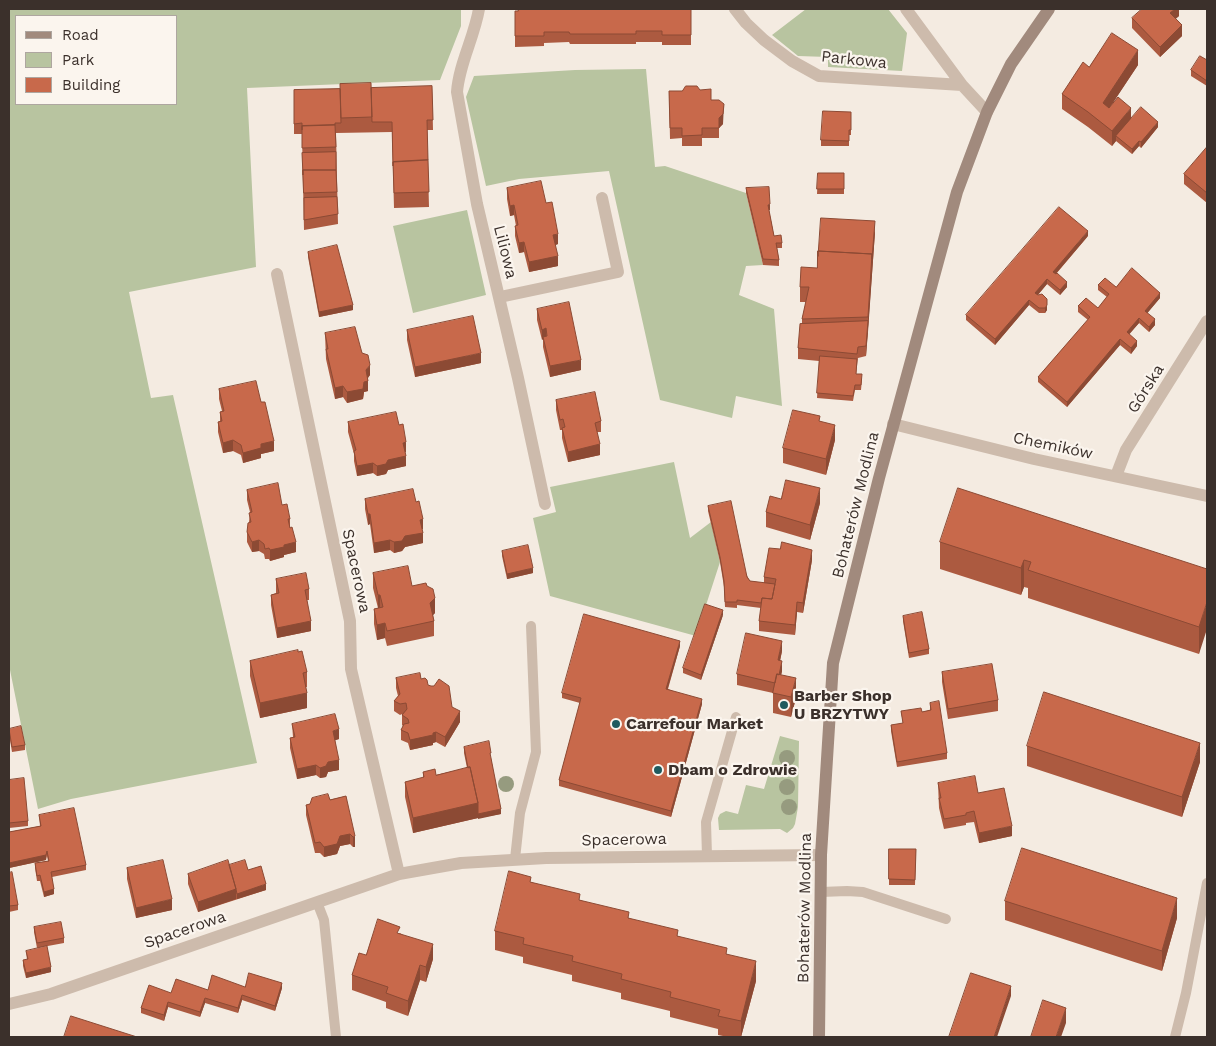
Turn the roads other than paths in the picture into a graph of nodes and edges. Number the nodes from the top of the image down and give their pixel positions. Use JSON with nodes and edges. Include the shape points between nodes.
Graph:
{"nodes":[{"id":1,"x":479,"y":9,"type":"edge"},
{"id":2,"x":735,"y":9,"type":"edge"},
{"id":3,"x":906,"y":9,"type":"edge"},
{"id":4,"x":1049,"y":9,"type":"edge"},
{"id":5,"x":962,"y":85,"type":"junction"},
{"id":6,"x":987,"y":112,"type":"junction"},
{"id":7,"x":602,"y":198,"type":"dead end"},
{"id":8,"x":277,"y":274,"type":"dead end"},
{"id":9,"x":500,"y":296,"type":"junction"},
{"id":10,"x":1207,"y":321,"type":"edge"},
{"id":11,"x":893,"y":424,"type":"junction"},
{"id":12,"x":1116,"y":476,"type":"junction"},
{"id":13,"x":1207,"y":496,"type":"edge"},
{"id":14,"x":545,"y":504,"type":"dead end"},
{"id":15,"x":531,"y":626,"type":"dead end"},
{"id":16,"x":736,"y":717,"type":"dead end"},
{"id":17,"x":821,"y":855,"type":"junction"},
{"id":18,"x":707,"y":856,"type":"junction"},
{"id":19,"x":515,"y":859,"type":"junction"},
{"id":20,"x":399,"y":874,"type":"junction"},
{"id":21,"x":1207,"y":883,"type":"edge"},
{"id":22,"x":821,"y":892,"type":"junction"},
{"id":23,"x":317,"y":902,"type":"junction"},
{"id":24,"x":946,"y":919,"type":"dead end"},
{"id":25,"x":9,"y":1004,"type":"edge"},
{"id":26,"x":336,"y":1037,"type":"edge"},
{"id":27,"x":819,"y":1037,"type":"edge"},
{"id":28,"x":1175,"y":1037,"type":"edge"}],
"edges":[{"from":1,"to":9,"type":"street","name":"Liliowa","via":[[458,76],[457,92],[477,204]]},
{"from":2,"to":5,"type":"street","name":"Parkowa","via":[[764,40],[819,76]]},
{"from":3,"to":5,"type":"street"},
{"from":4,"to":6,"type":"main road","name":"Bohaterów Modlina","via":[[1011,64]]},
{"from":5,"to":6,"type":"street"},
{"from":6,"to":11,"type":"main road","name":"Bohaterów Modlina","via":[[956,192]]},
{"from":7,"to":9,"type":"street","via":[[618,272]]},
{"from":8,"to":20,"type":"street","name":"Spacerowa","via":[[350,621],[351,669]]},
{"from":9,"to":14,"type":"street","name":"Liliowa"},
{"from":10,"to":12,"type":"street","name":"Górska","via":[[1126,450]]},
{"from":11,"to":12,"type":"street","name":"Chemików"},
{"from":11,"to":17,"type":"main road","name":"Bohaterów Modlina","via":[[833,663]]},
{"from":12,"to":13,"type":"street","name":"Chemików"},
{"from":15,"to":19,"type":"lane","via":[[536,752],[520,813]]},
{"from":16,"to":18,"type":"lane","via":[[706,822]]},
{"from":17,"to":18,"type":"street","name":"Spacerowa"},
{"from":17,"to":22,"type":"main road","name":"Bohaterów Modlina"},
{"from":18,"to":19,"type":"street","name":"Spacerowa"},
{"from":19,"to":20,"type":"street","name":"Spacerowa","via":[[461,863]]},
{"from":20,"to":23,"type":"street","name":"Spacerowa"},
{"from":21,"to":28,"type":"lane"},
{"from":22,"to":24,"type":"lane","via":[[863,892]]},
{"from":22,"to":27,"type":"main road","name":"Bohaterów Modlina"},
{"from":23,"to":25,"type":"street","name":"Spacerowa","via":[[51,994]]},
{"from":23,"to":26,"type":"lane","via":[[324,920]]}]}
